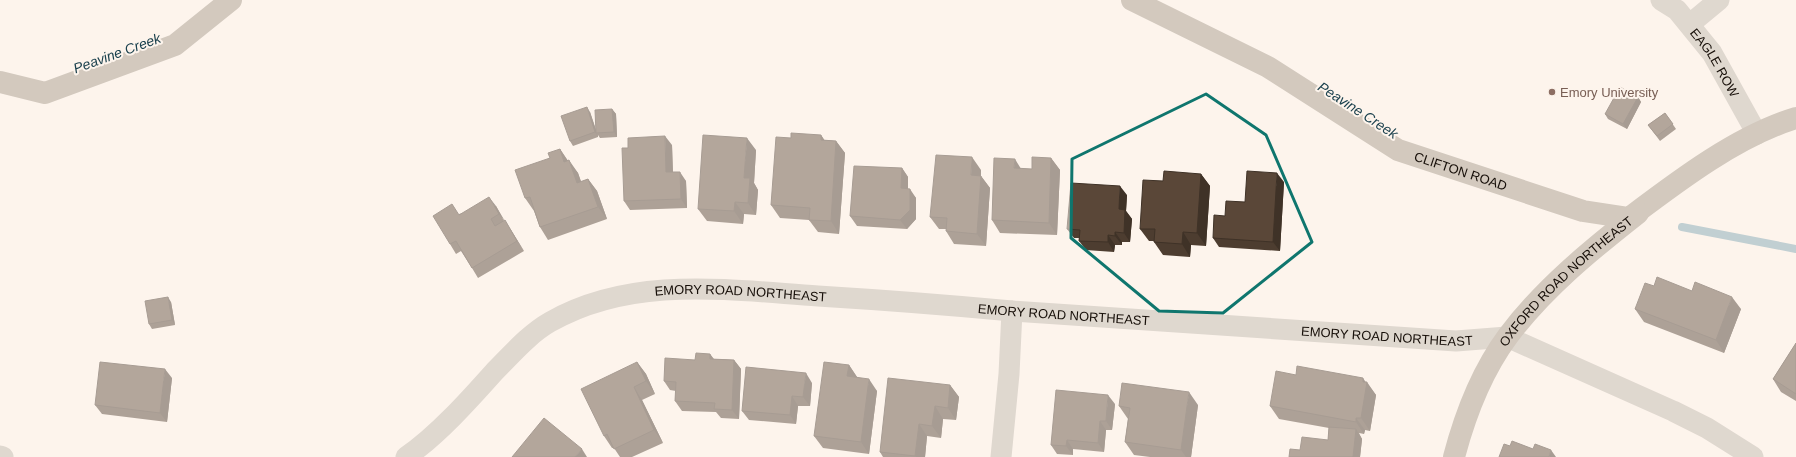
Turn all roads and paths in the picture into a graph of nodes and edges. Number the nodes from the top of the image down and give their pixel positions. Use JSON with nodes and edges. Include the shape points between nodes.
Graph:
{"nodes":[{"id":1,"x":231,"y":0,"type":"edge"},
{"id":2,"x":1132,"y":0,"type":"edge"},
{"id":3,"x":1662,"y":0,"type":"edge"},
{"id":4,"x":1719,"y":0,"type":"edge"},
{"id":5,"x":1690,"y":24,"type":"junction"},
{"id":6,"x":0,"y":82,"type":"edge"},
{"id":7,"x":1792,"y":119,"type":"edge"},
{"id":8,"x":1757,"y":134,"type":"junction"},
{"id":9,"x":1669,"y":187,"type":"junction"},
{"id":10,"x":1012,"y":311,"type":"junction"},
{"id":11,"x":1507,"y":337,"type":"junction"},
{"id":12,"x":0,"y":456,"type":"edge"},
{"id":13,"x":3,"y":457,"type":"edge"},
{"id":14,"x":406,"y":457,"type":"edge"},
{"id":15,"x":1000,"y":457,"type":"edge"},
{"id":16,"x":1454,"y":457,"type":"edge"},
{"id":17,"x":1753,"y":457,"type":"edge"}],
"edges":[{"from":1,"to":6,"type":"main road","via":[[175,45],[45,94]]},
{"from":2,"to":9,"type":"main road","name":"CLIFTON ROAD","via":[[1268,67],[1398,150],[1583,211],[1629,218]]},
{"from":3,"to":5,"type":"street","name":"EAGLE ROW","via":[[1677,10]]},
{"from":4,"to":5,"type":"street"},
{"from":5,"to":8,"type":"street","name":"EAGLE ROW","via":[[1712,53]]},
{"from":7,"to":8,"type":"main road"},
{"from":8,"to":9,"type":"main road","name":"CLIFTON ROAD","via":[[1708,161]]},
{"from":9,"to":11,"type":"main road","name":"OXFORD ROAD NORTHEAST","via":[[1555,282]]},
{"from":10,"to":11,"type":"street","name":"EMORY ROAD NORTHEAST","via":[[1456,341]]},
{"from":10,"to":14,"type":"street","name":"EMORY ROAD NORTHEAST","via":[[712,289],[664,288],[614,296],[583,305],[548,323],[518,346],[449,421]]},
{"from":10,"to":15,"type":"street","via":[[1009,374]]},
{"from":11,"to":16,"type":"main road","name":"OXFORD ROAD NORTHEAST","via":[[1472,403]]},
{"from":11,"to":17,"type":"street","name":"EMORY ROAD NORTHEAST","via":[[1673,411],[1707,428]]},
{"from":12,"to":13,"type":"street"}]}
